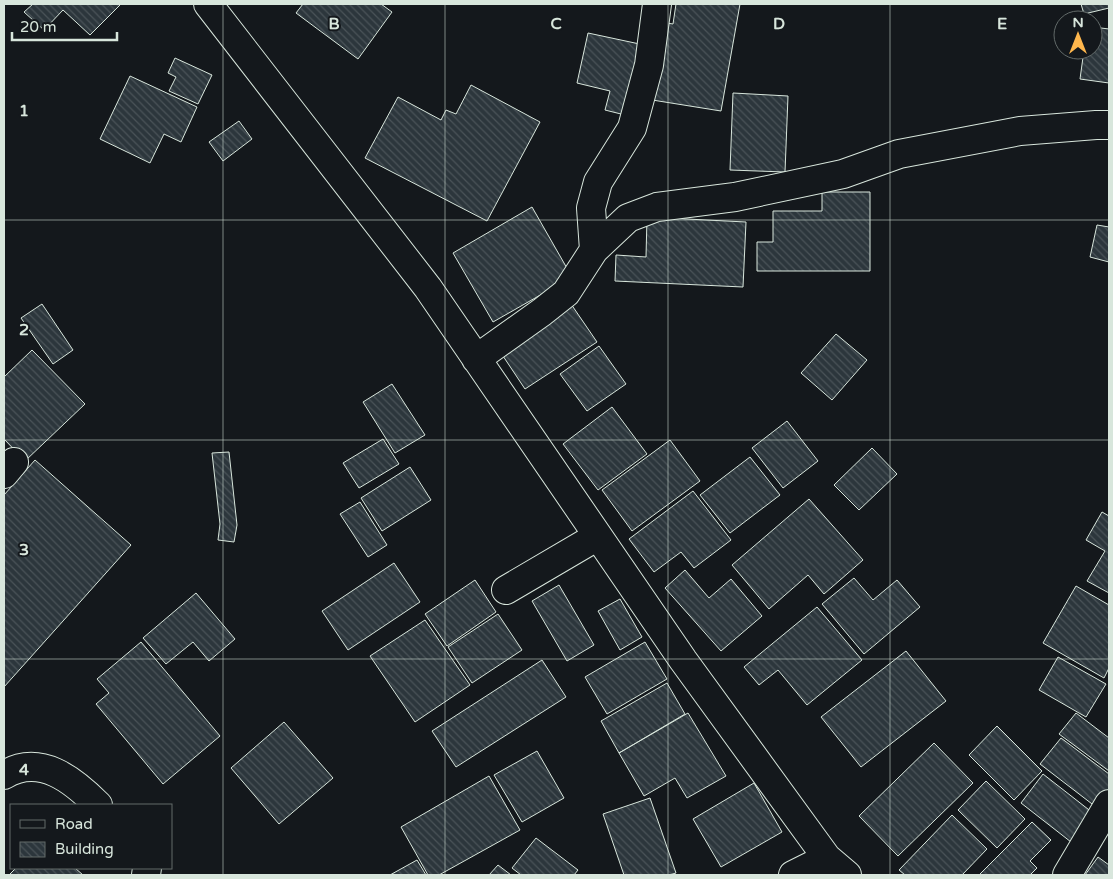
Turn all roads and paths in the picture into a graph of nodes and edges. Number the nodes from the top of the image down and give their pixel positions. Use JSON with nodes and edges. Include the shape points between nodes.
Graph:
{"nodes":[{"id":1,"x":208,"y":4,"type":"edge"},
{"id":2,"x":657,"y":4,"type":"edge"},
{"id":3,"x":1109,"y":125,"type":"edge"},
{"id":4,"x":594,"y":250,"type":"junction"},
{"id":5,"x":476,"y":358,"type":"junction"},
{"id":6,"x":598,"y":536,"type":"junction"},
{"id":7,"x":506,"y":590,"type":"dead end"},
{"id":8,"x":4,"y":775,"type":"edge"},
{"id":9,"x":97,"y":804,"type":"edge"},
{"id":10,"x":1109,"y":804,"type":"edge"},
{"id":11,"x":837,"y":867,"type":"edge"},
{"id":12,"x":793,"y":875,"type":"edge"},
{"id":13,"x":1067,"y":875,"type":"edge"}],
"edges":[{"from":1,"to":5,"type":"street","via":[[428,288]]},
{"from":2,"to":4,"type":"street","via":[[649,65],[632,128],[598,182],[593,200]]},
{"from":3,"to":4,"type":"street","via":[[1020,131],[899,154],[844,174],[744,195],[657,207],[628,218]]},
{"from":4,"to":5,"type":"street","via":[[566,293]]},
{"from":5,"to":6,"type":"street"},
{"from":6,"to":7,"type":"street"},
{"from":6,"to":11,"type":"street","via":[[682,660]]},
{"from":8,"to":9,"type":"street","via":[[14,769],[40,768],[59,774],[79,786]]},
{"from":10,"to":13,"type":"street"},
{"from":11,"to":12,"type":"street"}]}
